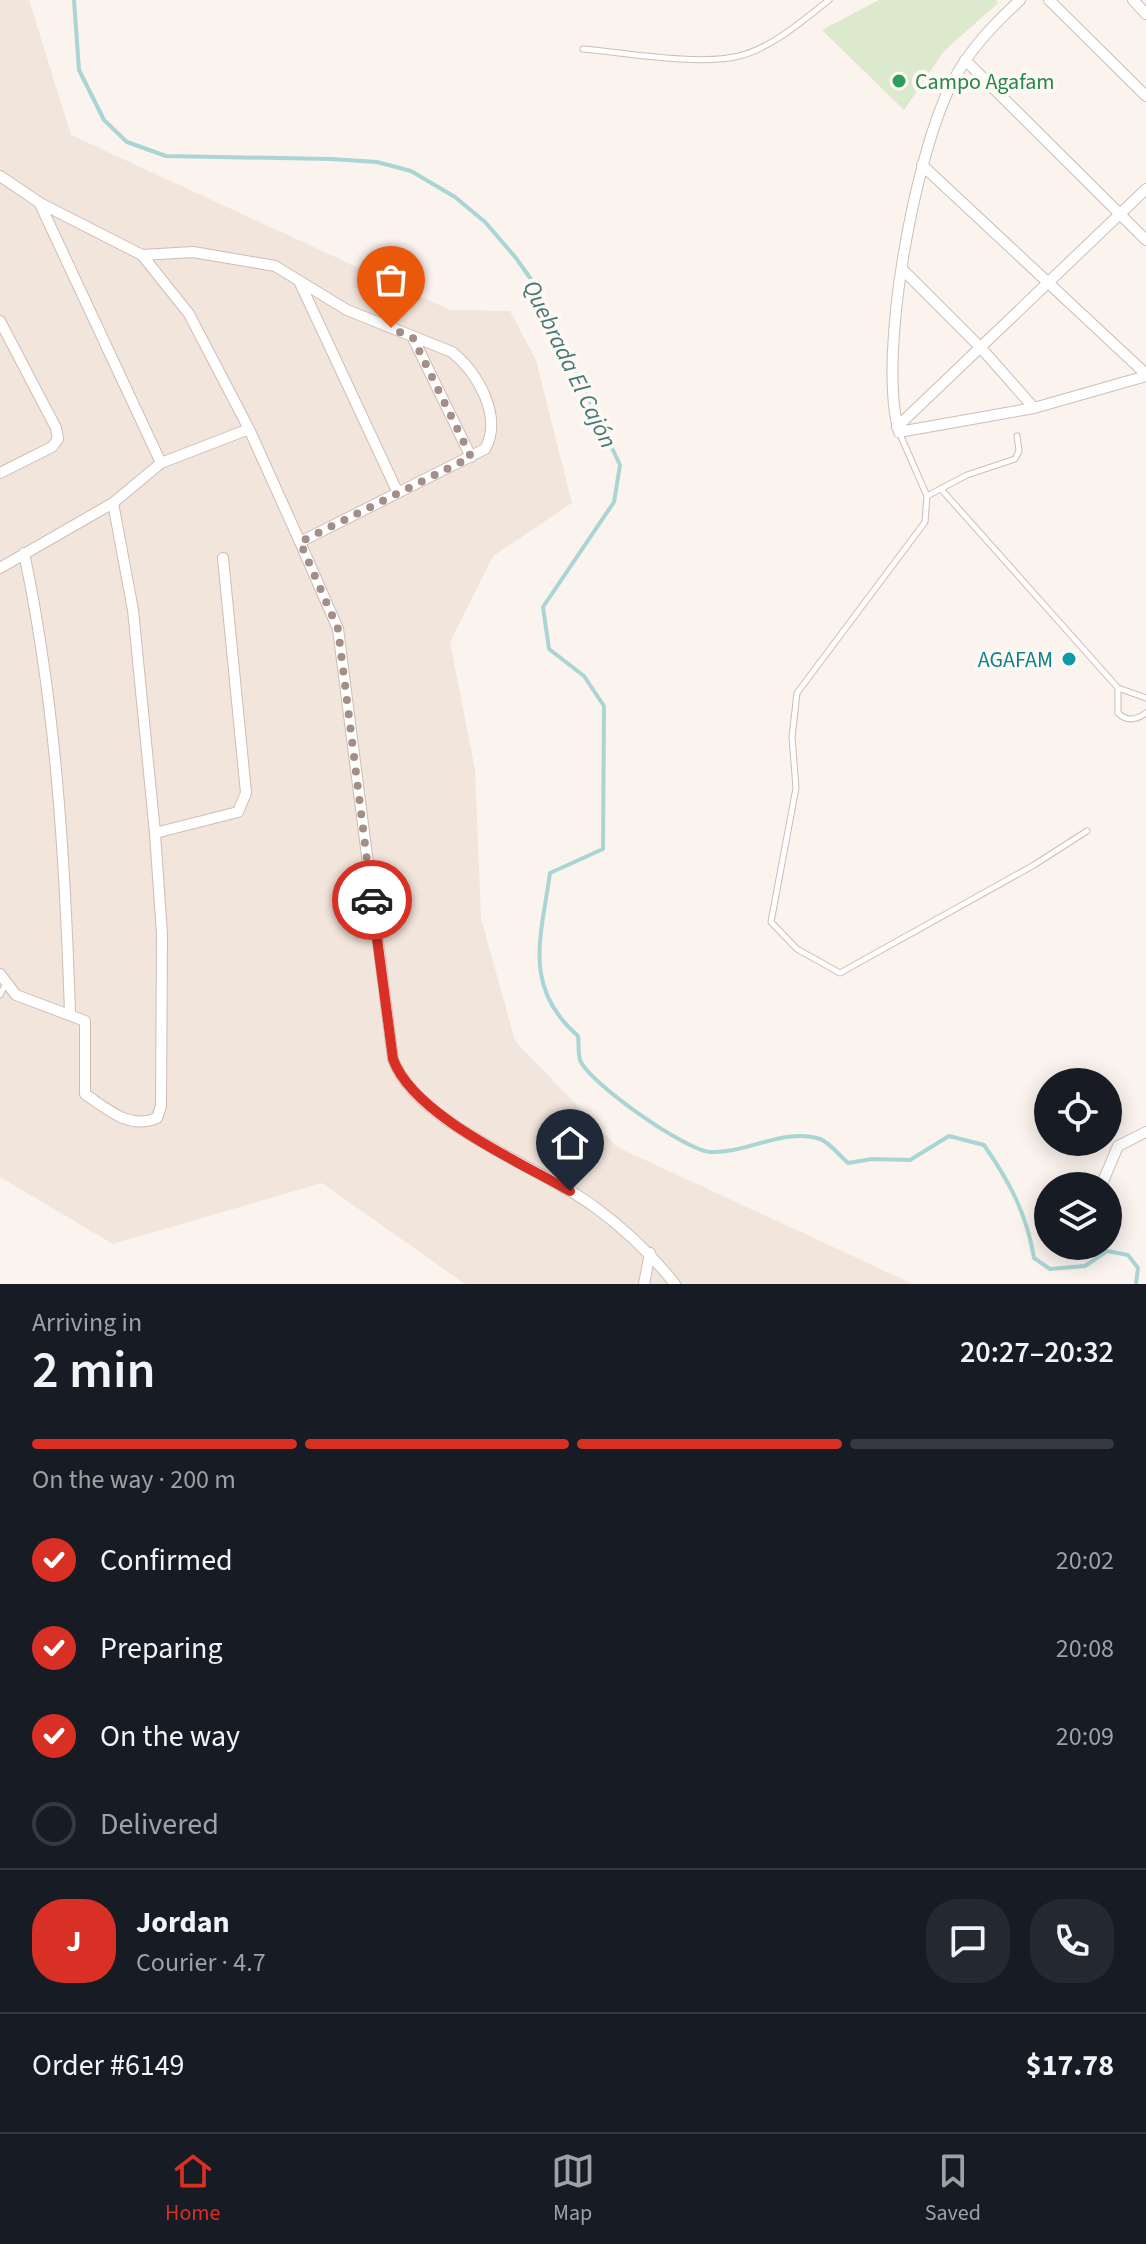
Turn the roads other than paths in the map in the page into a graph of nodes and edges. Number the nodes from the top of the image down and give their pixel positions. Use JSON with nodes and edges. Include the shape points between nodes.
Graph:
{"nodes":[{"id":1,"x":829,"y":0,"type":"edge"},
{"id":2,"x":1020,"y":0,"type":"edge"},
{"id":3,"x":1049,"y":0,"type":"edge"},
{"id":4,"x":1133,"y":0,"type":"edge"},
{"id":5,"x":1146,"y":14,"type":"edge"},
{"id":6,"x":583,"y":49,"type":"dead end"},
{"id":7,"x":965,"y":60,"type":"junction"},
{"id":8,"x":1146,"y":96,"type":"edge"},
{"id":9,"x":922,"y":165,"type":"junction"},
{"id":10,"x":0,"y":176,"type":"edge"},
{"id":11,"x":1146,"y":189,"type":"edge"},
{"id":12,"x":40,"y":203,"type":"junction"},
{"id":13,"x":1120,"y":214,"type":"junction"},
{"id":14,"x":1146,"y":240,"type":"edge"},
{"id":15,"x":142,"y":255,"type":"junction"},
{"id":16,"x":903,"y":270,"type":"junction"},
{"id":17,"x":1050,"y":281,"type":"junction"},
{"id":18,"x":300,"y":282,"type":"junction"},
{"id":19,"x":0,"y":321,"type":"edge"},
{"id":20,"x":413,"y":338,"type":"junction"},
{"id":21,"x":982,"y":349,"type":"junction"},
{"id":22,"x":1146,"y":375,"type":"edge"},
{"id":23,"x":1034,"y":408,"type":"junction"},
{"id":24,"x":249,"y":429,"type":"junction"},
{"id":25,"x":898,"y":430,"type":"junction"},
{"id":26,"x":1017,"y":436,"type":"dead end"},
{"id":27,"x":471,"y":457,"type":"junction"},
{"id":28,"x":161,"y":463,"type":"junction"},
{"id":29,"x":0,"y":473,"type":"edge"},
{"id":30,"x":941,"y":489,"type":"junction"},
{"id":31,"x":397,"y":491,"type":"junction"},
{"id":32,"x":927,"y":496,"type":"junction"},
{"id":33,"x":113,"y":503,"type":"junction"},
{"id":34,"x":300,"y":542,"type":"junction"},
{"id":35,"x":24,"y":553,"type":"junction"},
{"id":36,"x":223,"y":558,"type":"dead end"},
{"id":37,"x":0,"y":568,"type":"edge"},
{"id":38,"x":1118,"y":688,"type":"junction"},
{"id":39,"x":1146,"y":698,"type":"edge"},
{"id":40,"x":1146,"y":713,"type":"edge"},
{"id":41,"x":1087,"y":831,"type":"dead end"},
{"id":42,"x":155,"y":833,"type":"junction"},
{"id":43,"x":3,"y":978,"type":"edge"},
{"id":44,"x":0,"y":995,"type":"edge"},
{"id":45,"x":70,"y":1013,"type":"junction"},
{"id":46,"x":1146,"y":1132,"type":"edge"},
{"id":47,"x":1107,"y":1172,"type":"edge"},
{"id":48,"x":650,"y":1253,"type":"junction"},
{"id":49,"x":644,"y":1284,"type":"edge"},
{"id":50,"x":675,"y":1284,"type":"edge"}],
"edges":[{"from":1,"to":6,"type":"lane","via":[[741,56],[716,59]]},
{"from":2,"to":7,"type":"street","via":[[983,34]]},
{"from":3,"to":8,"type":"street"},
{"from":4,"to":5,"type":"street"},
{"from":7,"to":9,"type":"street","via":[[929,133]]},
{"from":7,"to":13,"type":"street"},
{"from":9,"to":16,"type":"street"},
{"from":9,"to":17,"type":"street"},
{"from":10,"to":12,"type":"street"},
{"from":11,"to":13,"type":"street"},
{"from":12,"to":15,"type":"street"},
{"from":12,"to":28,"type":"street"},
{"from":13,"to":14,"type":"street"},
{"from":13,"to":17,"type":"street"},
{"from":15,"to":18,"type":"street","via":[[228,255],[275,266]]},
{"from":15,"to":24,"type":"street","via":[[189,314]]},
{"from":16,"to":21,"type":"street"},
{"from":16,"to":25,"type":"street","via":[[890,393]]},
{"from":17,"to":21,"type":"street"},
{"from":17,"to":22,"type":"street"},
{"from":18,"to":20,"type":"street","via":[[347,310]]},
{"from":18,"to":31,"type":"street"},
{"from":19,"to":29,"type":"street","via":[[58,439]]},
{"from":20,"to":27,"type":"street"},
{"from":20,"to":27,"type":"street","via":[[452,352],[480,384],[490,410],[492,437]]},
{"from":21,"to":23,"type":"street"},
{"from":21,"to":25,"type":"street"},
{"from":22,"to":23,"type":"street"},
{"from":23,"to":25,"type":"street"},
{"from":24,"to":28,"type":"street"},
{"from":24,"to":34,"type":"street"},
{"from":25,"to":32,"type":"lane"},
{"from":26,"to":30,"type":"lane","via":[[1015,459]]},
{"from":27,"to":31,"type":"street"},
{"from":28,"to":33,"type":"street"},
{"from":30,"to":32,"type":"lane"},
{"from":30,"to":38,"type":"lane"},
{"from":31,"to":34,"type":"street"},
{"from":32,"to":41,"type":"lane","via":[[925,522],[797,693],[792,737],[796,788],[771,922],[797,949],[840,973]]},
{"from":33,"to":35,"type":"street"},
{"from":33,"to":42,"type":"street","via":[[133,610]]},
{"from":34,"to":48,"type":"street","via":[[338,629],[399,1075],[428,1107],[595,1206]]},
{"from":35,"to":37,"type":"street"},
{"from":35,"to":45,"type":"street","via":[[51,723],[65,871]]},
{"from":36,"to":42,"type":"street","via":[[246,793],[238,812]]},
{"from":38,"to":39,"type":"lane"},
{"from":38,"to":40,"type":"lane","via":[[1123,718]]},
{"from":42,"to":45,"type":"street","via":[[162,934],[157,1118],[118,1117],[85,1094],[85,1021]]},
{"from":43,"to":44,"type":"lane"},
{"from":43,"to":45,"type":"street","via":[[16,995]]},
{"from":46,"to":47,"type":"street","via":[[1118,1146]]},
{"from":48,"to":49,"type":"street"},
{"from":48,"to":50,"type":"street"}]}
